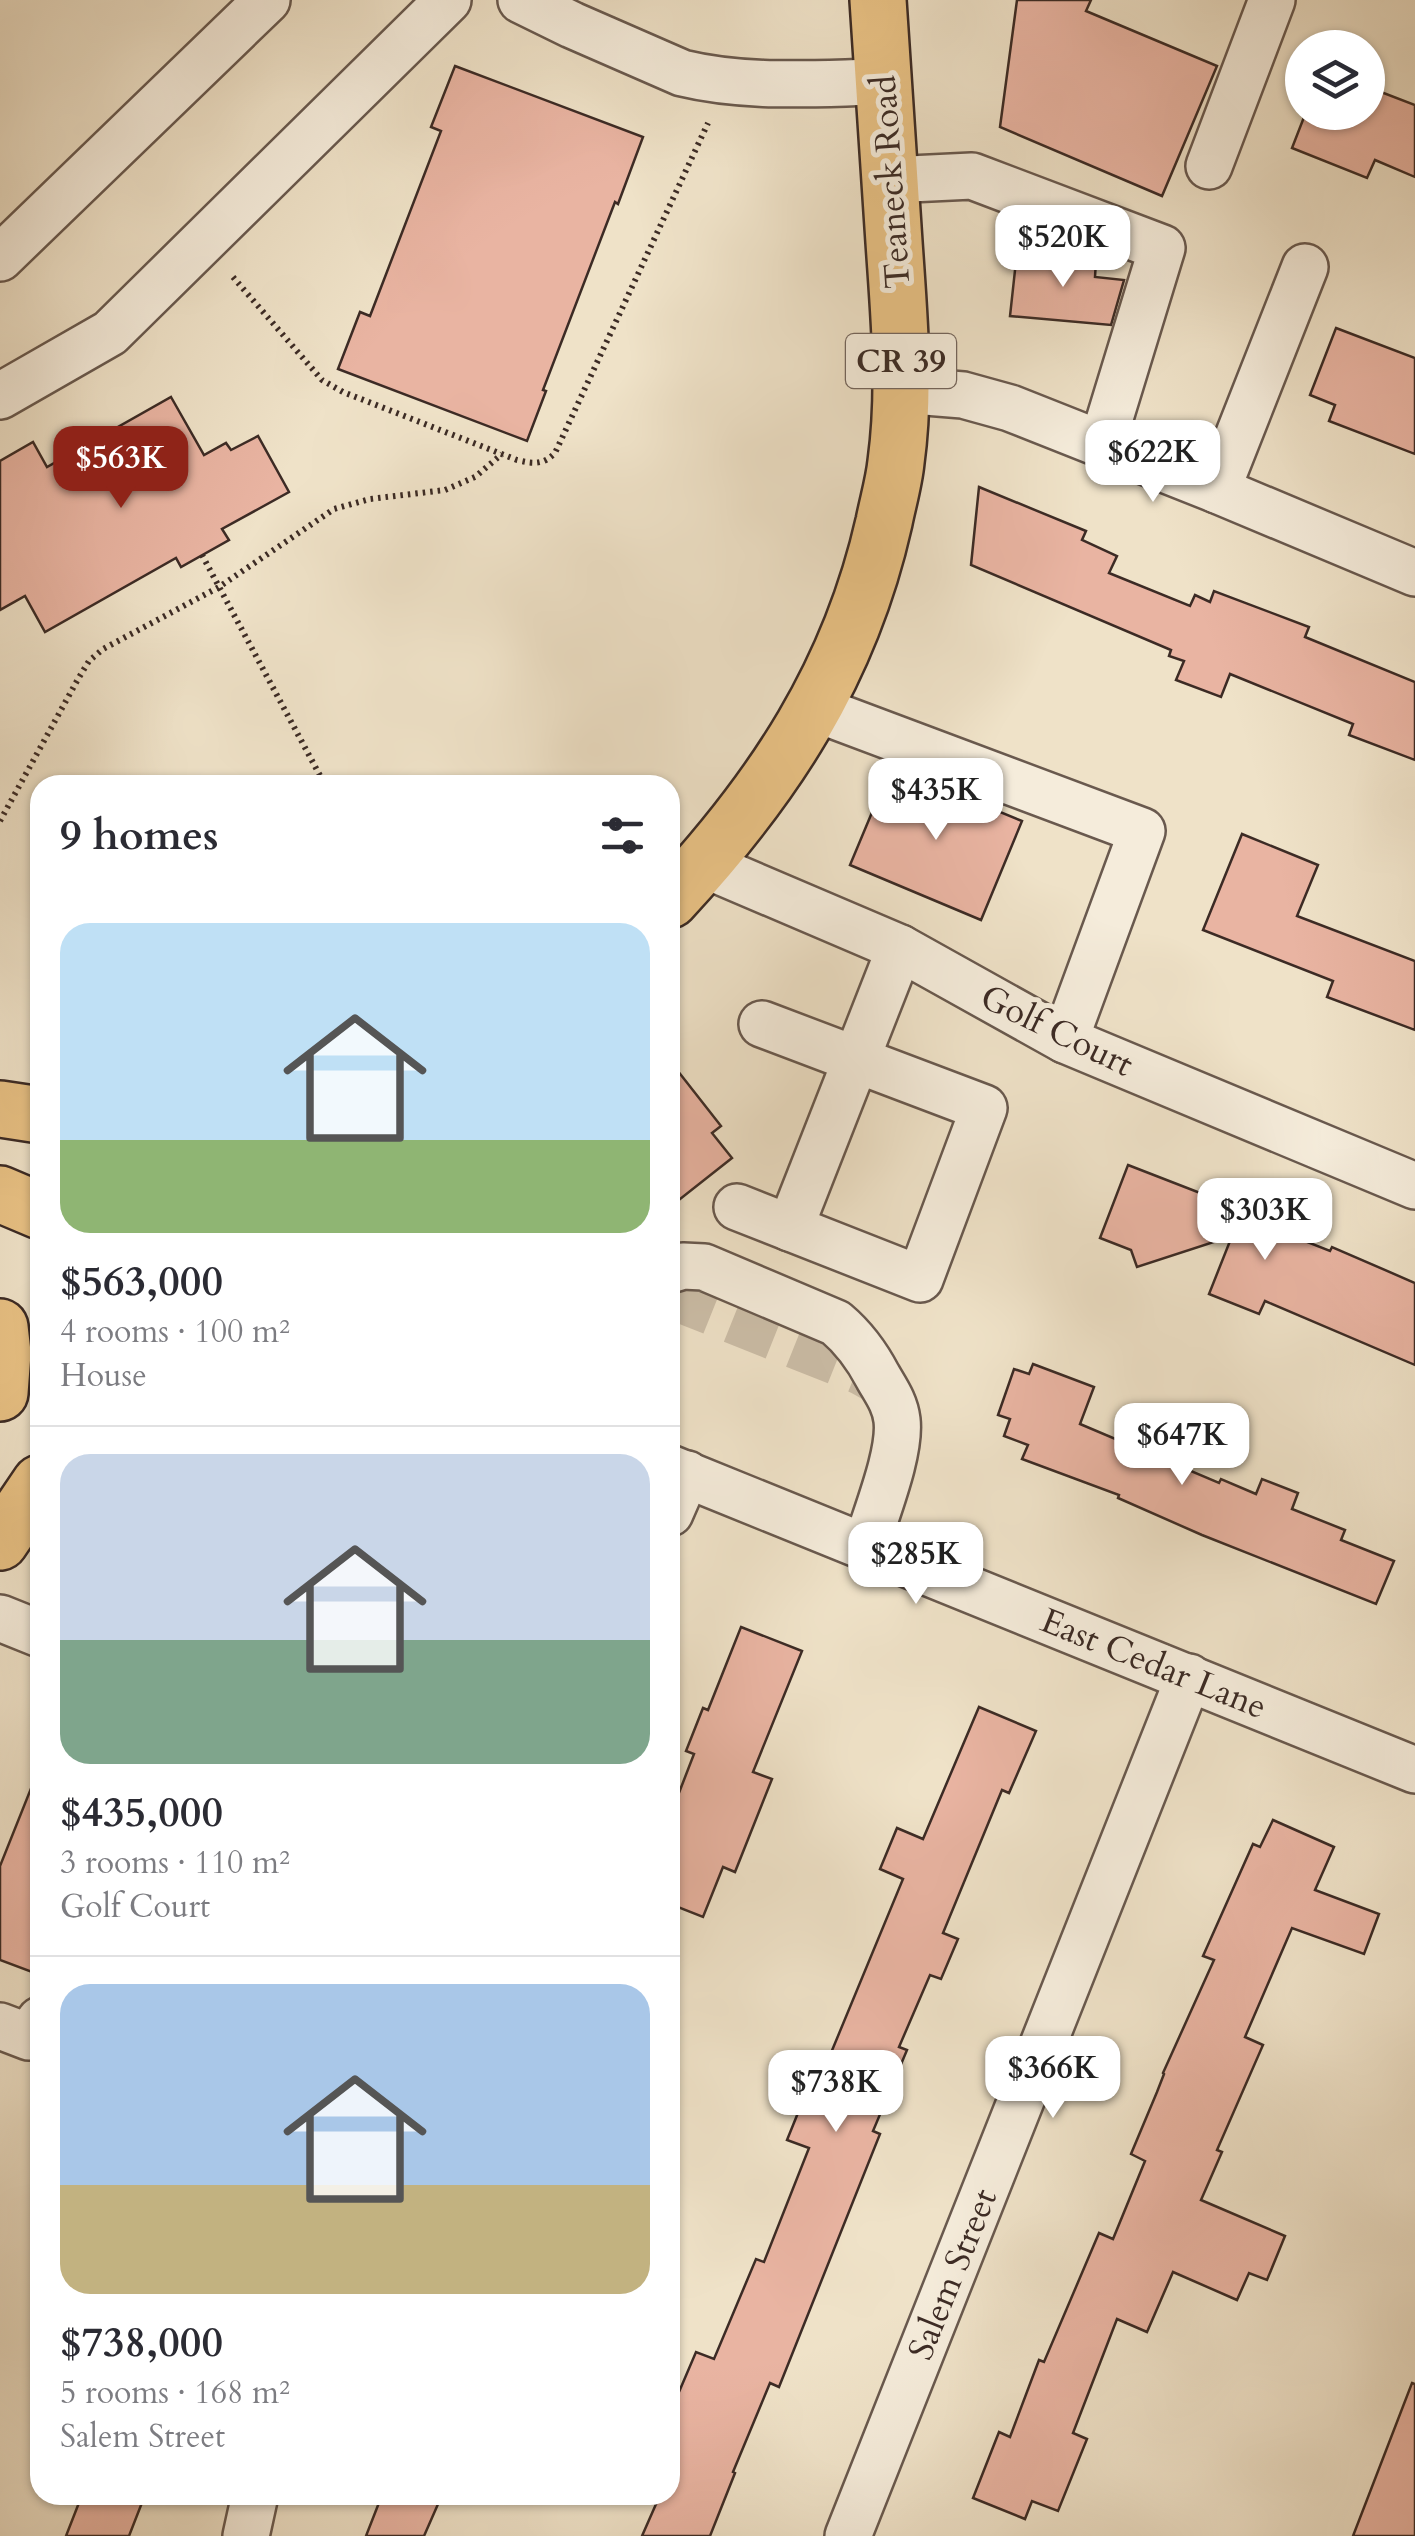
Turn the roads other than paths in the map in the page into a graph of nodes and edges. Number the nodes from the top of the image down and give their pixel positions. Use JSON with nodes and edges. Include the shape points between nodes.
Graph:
{"nodes":[{"id":1,"x":266,"y":0,"type":"edge"},
{"id":2,"x":448,"y":0,"type":"edge"},
{"id":3,"x":521,"y":0,"type":"edge"},
{"id":4,"x":878,"y":0,"type":"edge"},
{"id":5,"x":1272,"y":0,"type":"edge"},
{"id":6,"x":883,"y":82,"type":"junction"},
{"id":7,"x":1209,"y":166,"type":"dead end"},
{"id":8,"x":890,"y":180,"type":"junction"},
{"id":9,"x":0,"y":258,"type":"edge"},
{"id":10,"x":1304,"y":267,"type":"dead end"},
{"id":11,"x":902,"y":390,"type":"junction"},
{"id":12,"x":0,"y":396,"type":"edge"},
{"id":13,"x":1102,"y":444,"type":"junction"},
{"id":14,"x":1217,"y":490,"type":"junction"},
{"id":15,"x":1415,"y":573,"type":"edge"},
{"id":16,"x":814,"y":708,"type":"junction"},
{"id":17,"x":686,"y":882,"type":"edge"},
{"id":18,"x":900,"y":948,"type":"junction"},
{"id":19,"x":762,"y":1024,"type":"dead end"},
{"id":20,"x":1065,"y":1040,"type":"junction"},
{"id":21,"x":857,"y":1060,"type":"junction"},
{"id":22,"x":0,"y":1109,"type":"edge"},
{"id":23,"x":30,"y":1114,"type":"edge"},
{"id":24,"x":1415,"y":1186,"type":"edge"},
{"id":25,"x":0,"y":1194,"type":"edge"},
{"id":26,"x":30,"y":1207,"type":"edge"},
{"id":27,"x":737,"y":1207,"type":"dead end"},
{"id":28,"x":790,"y":1228,"type":"junction"},
{"id":29,"x":680,"y":1267,"type":"edge"},
{"id":30,"x":0,"y":1328,"type":"edge"},
{"id":31,"x":0,"y":1394,"type":"edge"},
{"id":32,"x":680,"y":1486,"type":"edge"},
{"id":33,"x":30,"y":1498,"type":"edge"},
{"id":34,"x":0,"y":1542,"type":"edge"},
{"id":35,"x":866,"y":1547,"type":"junction"},
{"id":36,"x":0,"y":1618,"type":"edge"},
{"id":37,"x":30,"y":1630,"type":"edge"},
{"id":38,"x":1189,"y":1678,"type":"junction"},
{"id":39,"x":1415,"y":1770,"type":"edge"},
{"id":40,"x":0,"y":2026,"type":"edge"},
{"id":41,"x":30,"y":2036,"type":"edge"},
{"id":42,"x":253,"y":2505,"type":"edge"},
{"id":43,"x":246,"y":2536,"type":"edge"},
{"id":44,"x":848,"y":2536,"type":"edge"}],
"edges":[{"from":1,"to":9,"type":"street"},
{"from":2,"to":12,"type":"street","via":[[110,333]]},
{"from":3,"to":6,"type":"street","via":[[682,73],[750,84]]},
{"from":4,"to":6,"type":"main road","name":"Teaneck Road","number":"CR 39"},
{"from":5,"to":7,"type":"street"},
{"from":6,"to":8,"type":"main road","name":"Teaneck Road","number":"CR 39"},
{"from":8,"to":11,"type":"main road","name":"Teaneck Road","number":"CR 39"},
{"from":8,"to":13,"type":"street","via":[[972,176],[1162,248]]},
{"from":10,"to":14,"type":"street"},
{"from":11,"to":13,"type":"street","via":[[993,402]]},
{"from":11,"to":16,"type":"main road","name":"Teaneck Road","number":"CR 39","via":[[896,465],[876,555]]},
{"from":13,"to":14,"type":"street"},
{"from":14,"to":15,"type":"street"},
{"from":16,"to":17,"type":"main road","name":"Teaneck Road","number":"CR 39","via":[[733,830]]},
{"from":16,"to":20,"type":"street","via":[[1142,831]]},
{"from":17,"to":18,"type":"street","name":"Golf Court"},
{"from":18,"to":20,"type":"street","name":"Golf Court"},
{"from":18,"to":21,"type":"street"},
{"from":19,"to":21,"type":"street"},
{"from":20,"to":24,"type":"street","name":"Golf Court"},
{"from":21,"to":28,"type":"street"},
{"from":21,"to":28,"type":"street","via":[[984,1108],[920,1279]]},
{"from":22,"to":23,"type":"main road"},
{"from":25,"to":26,"type":"main road"},
{"from":27,"to":28,"type":"street"},
{"from":29,"to":35,"type":"street","via":[[704,1267],[836,1323],[872,1363],[897,1429]]},
{"from":30,"to":31,"type":"main road"},
{"from":32,"to":35,"type":"street","name":"East Cedar Lane"},
{"from":33,"to":34,"type":"main road"},
{"from":35,"to":38,"type":"street","name":"East Cedar Lane"},
{"from":36,"to":37,"type":"street"},
{"from":38,"to":39,"type":"street","name":"East Cedar Lane"},
{"from":38,"to":44,"type":"street","name":"Salem Street"},
{"from":40,"to":41,"type":"street"},
{"from":42,"to":43,"type":"street"}]}
